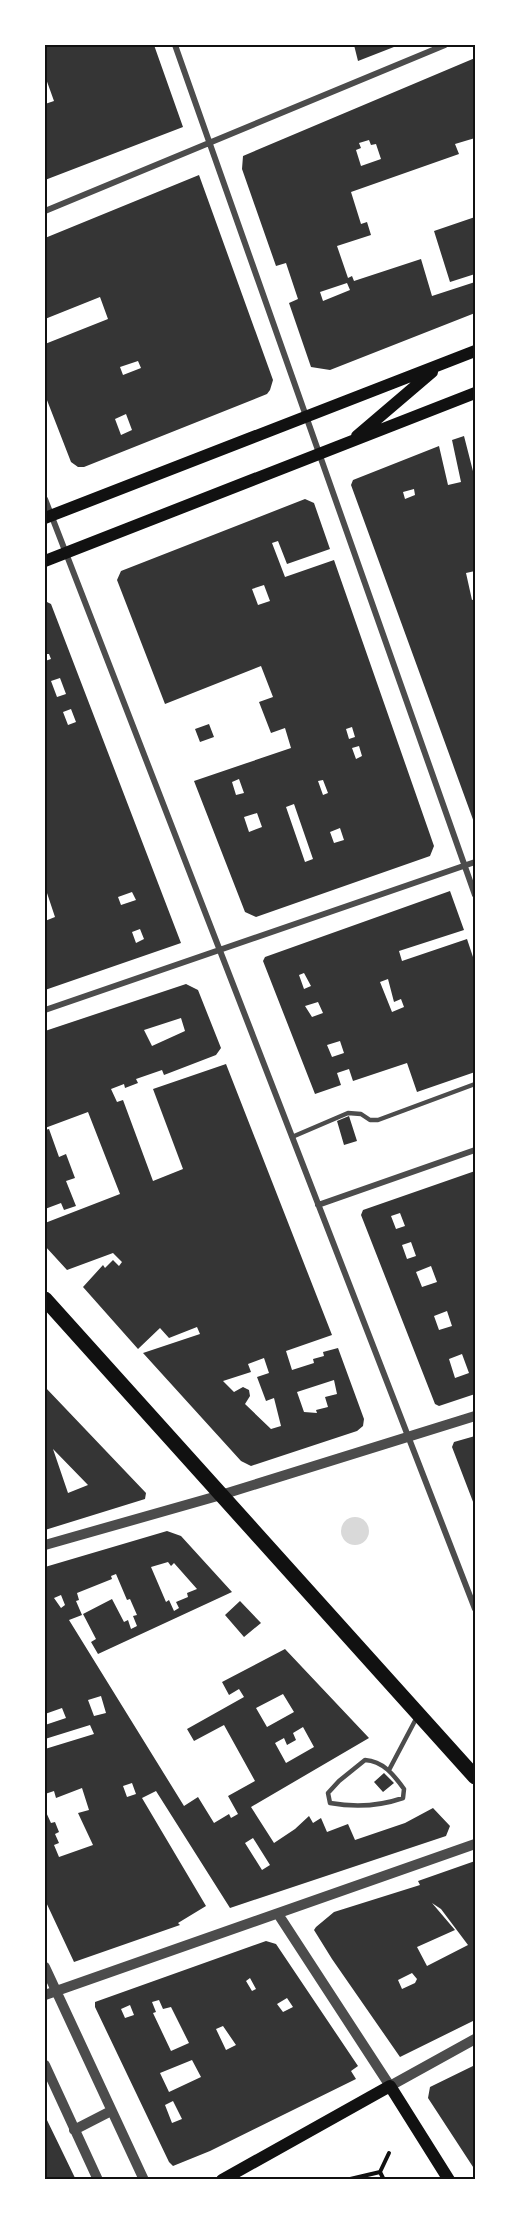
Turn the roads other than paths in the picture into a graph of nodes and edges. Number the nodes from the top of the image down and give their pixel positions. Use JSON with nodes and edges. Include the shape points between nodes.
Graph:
{"nodes":[{"id":1,"x":175,"y":45,"type":"edge"},
{"id":2,"x":446,"y":45,"type":"edge"},
{"id":3,"x":209,"y":144,"type":"junction"},
{"id":4,"x":45,"y":211,"type":"edge"},
{"id":5,"x":475,"y":351,"type":"edge"},
{"id":6,"x":443,"y":364,"type":"junction"},
{"id":7,"x":475,"y":393,"type":"edge"},
{"id":8,"x":305,"y":417,"type":"junction"},
{"id":9,"x":351,"y":441,"type":"junction"},
{"id":10,"x":318,"y":454,"type":"junction"},
{"id":11,"x":45,"y":499,"type":"edge"},
{"id":12,"x":48,"y":517,"type":"edge"},
{"id":13,"x":66,"y":552,"type":"junction"},
{"id":14,"x":45,"y":561,"type":"edge"},
{"id":15,"x":475,"y":862,"type":"edge"},
{"id":16,"x":464,"y":866,"type":"junction"},
{"id":17,"x":475,"y":895,"type":"edge"},
{"id":18,"x":220,"y":951,"type":"junction"},
{"id":19,"x":45,"y":1010,"type":"edge"},
{"id":20,"x":475,"y":1084,"type":"edge"},
{"id":21,"x":292,"y":1137,"type":"junction"},
{"id":22,"x":475,"y":1150,"type":"edge"},
{"id":23,"x":318,"y":1205,"type":"junction"},
{"id":24,"x":45,"y":1299,"type":"edge"},
{"id":25,"x":475,"y":1416,"type":"edge"},
{"id":26,"x":408,"y":1437,"type":"junction"},
{"id":27,"x":221,"y":1495,"type":"junction"},
{"id":28,"x":45,"y":1545,"type":"edge"},
{"id":29,"x":475,"y":1609,"type":"edge"},
{"id":30,"x":418,"y":1714,"type":"junction"},
{"id":31,"x":389,"y":1770,"type":"junction"},
{"id":32,"x":475,"y":1777,"type":"edge"},
{"id":33,"x":475,"y":1844,"type":"edge"},
{"id":34,"x":278,"y":1914,"type":"junction"},
{"id":35,"x":45,"y":1967,"type":"edge"},
{"id":36,"x":56,"y":1991,"type":"junction"},
{"id":37,"x":45,"y":1995,"type":"edge"},
{"id":38,"x":475,"y":2040,"type":"edge"},
{"id":39,"x":45,"y":2065,"type":"edge"},
{"id":40,"x":390,"y":2086,"type":"junction"},
{"id":41,"x":111,"y":2111,"type":"junction"},
{"id":42,"x":74,"y":2130,"type":"junction"},
{"id":43,"x":98,"y":2180,"type":"edge"},
{"id":44,"x":144,"y":2180,"type":"edge"},
{"id":45,"x":222,"y":2180,"type":"edge"},
{"id":46,"x":449,"y":2180,"type":"edge"}],
"edges":[{"from":1,"to":3,"type":"street"},
{"from":2,"to":3,"type":"street"},
{"from":3,"to":4,"type":"street"},
{"from":3,"to":8,"type":"street"},
{"from":5,"to":6,"type":"main road"},
{"from":6,"to":8,"type":"main road"},
{"from":6,"to":9,"type":"main road"},
{"from":7,"to":9,"type":"main road"},
{"from":8,"to":10,"type":"street"},
{"from":8,"to":12,"type":"main road"},
{"from":9,"to":10,"type":"main road"},
{"from":10,"to":13,"type":"main road"},
{"from":10,"to":16,"type":"street"},
{"from":11,"to":12,"type":"street"},
{"from":12,"to":13,"type":"street"},
{"from":13,"to":14,"type":"main road"},
{"from":13,"to":18,"type":"street"},
{"from":15,"to":16,"type":"street"},
{"from":16,"to":17,"type":"street"},
{"from":16,"to":18,"type":"street"},
{"from":18,"to":19,"type":"street"},
{"from":18,"to":21,"type":"street"},
{"from":20,"to":21,"type":"lane","via":[[378,1120],[348,1113]]},
{"from":21,"to":23,"type":"street"},
{"from":22,"to":23,"type":"street"},
{"from":23,"to":26,"type":"street"},
{"from":24,"to":27,"type":"main road"},
{"from":25,"to":26,"type":"street"},
{"from":26,"to":27,"type":"street"},
{"from":26,"to":29,"type":"street"},
{"from":27,"to":28,"type":"street"},
{"from":27,"to":30,"type":"main road"},
{"from":30,"to":31,"type":"lane"},
{"from":30,"to":32,"type":"main road"},
{"from":31,"to":31,"type":"lane","via":[[375,1760],[365,1760],[328,1793],[330,1803],[390,1803],[403,1798],[404,1789]]},
{"from":33,"to":34,"type":"street"},
{"from":34,"to":36,"type":"street"},
{"from":34,"to":40,"type":"street"},
{"from":35,"to":36,"type":"street"},
{"from":36,"to":37,"type":"street"},
{"from":36,"to":41,"type":"street"},
{"from":38,"to":40,"type":"street"},
{"from":39,"to":42,"type":"street"},
{"from":40,"to":45,"type":"main road"},
{"from":40,"to":46,"type":"main road"},
{"from":41,"to":42,"type":"street"},
{"from":41,"to":44,"type":"street"},
{"from":42,"to":43,"type":"street"}]}
